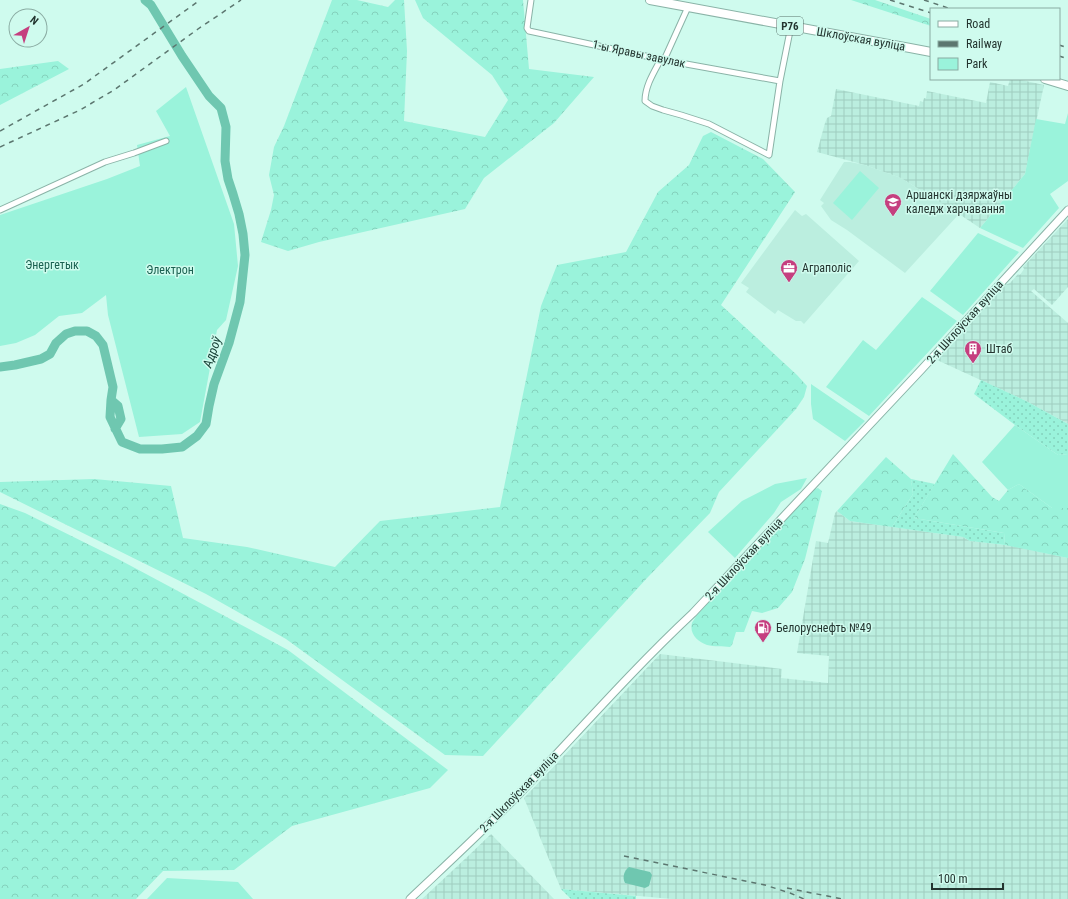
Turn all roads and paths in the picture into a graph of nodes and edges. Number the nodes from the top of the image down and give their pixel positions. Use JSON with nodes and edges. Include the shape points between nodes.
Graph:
{"nodes":[{"id":1,"x":531,"y":0,"type":"edge"},
{"id":2,"x":650,"y":0,"type":"edge"},
{"id":3,"x":688,"y":6,"type":"junction"},
{"id":4,"x":791,"y":26,"type":"junction"},
{"id":5,"x":930,"y":52,"type":"edge"},
{"id":6,"x":662,"y":59,"type":"junction"},
{"id":7,"x":1048,"y":80,"type":"edge"},
{"id":8,"x":780,"y":81,"type":"junction"},
{"id":9,"x":1068,"y":86,"type":"edge"},
{"id":10,"x":166,"y":142,"type":"dead end"},
{"id":11,"x":0,"y":210,"type":"edge"},
{"id":12,"x":1068,"y":210,"type":"edge"},
{"id":13,"x":410,"y":899,"type":"edge"}],
"edges":[{"from":1,"to":6,"type":"street","name":"1-ы Яравы завулак","via":[[527,28],[529,31]]},
{"from":2,"to":3,"type":"main road","name":"Шклоўская вуліца","number":"Р76"},
{"from":3,"to":4,"type":"main road","name":"Шклоўская вуліца","number":"Р76"},
{"from":3,"to":6,"type":"street"},
{"from":4,"to":5,"type":"main road","name":"Шклоўская вуліца","number":"Р76"},
{"from":4,"to":8,"type":"street"},
{"from":6,"to":8,"type":"street","name":"1-ы Яравы завулак"},
{"from":6,"to":8,"type":"street","via":[[648,85],[645,101],[663,110],[709,124],[769,155]]},
{"from":7,"to":9,"type":"main road"},
{"from":10,"to":11,"type":"street","via":[[105,162]]},
{"from":12,"to":13,"type":"street","name":"2-я Шклоўская вуліца","via":[[936,355],[693,613],[661,642],[488,825]]}]}
